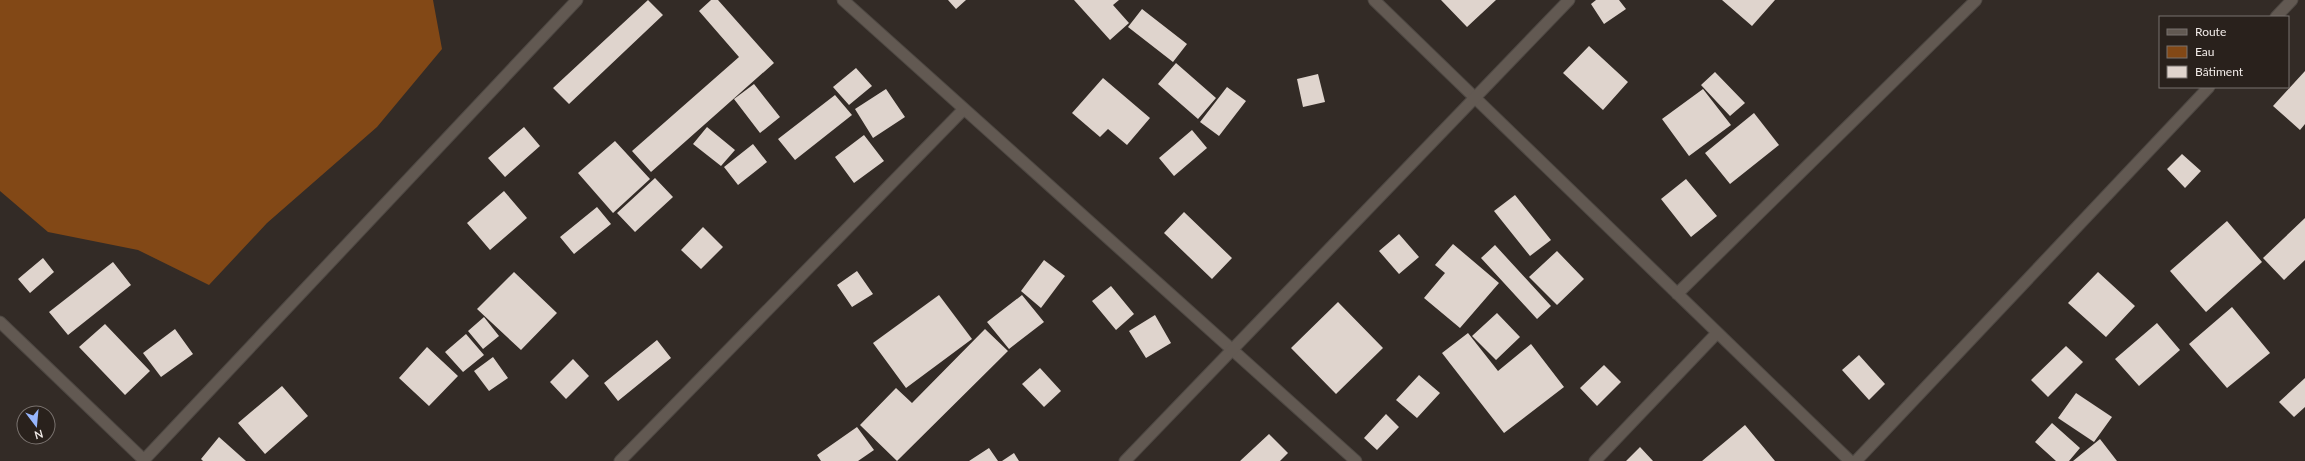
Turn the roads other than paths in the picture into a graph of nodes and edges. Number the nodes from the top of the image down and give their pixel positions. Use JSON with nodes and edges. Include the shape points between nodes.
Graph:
{"nodes":[{"id":1,"x":577,"y":0,"type":"edge"},
{"id":2,"x":843,"y":0,"type":"edge"},
{"id":3,"x":1374,"y":0,"type":"edge"},
{"id":4,"x":1569,"y":0,"type":"edge"},
{"id":5,"x":1976,"y":0,"type":"edge"},
{"id":6,"x":2292,"y":0,"type":"edge"},
{"id":7,"x":2277,"y":16,"type":"edge"},
{"id":8,"x":2208,"y":88,"type":"edge"},
{"id":9,"x":1475,"y":98,"type":"junction"},
{"id":10,"x":964,"y":109,"type":"junction"},
{"id":11,"x":1677,"y":294,"type":"junction"},
{"id":12,"x":0,"y":322,"type":"edge"},
{"id":13,"x":1717,"y":333,"type":"junction"},
{"id":14,"x":1232,"y":350,"type":"junction"},
{"id":15,"x":144,"y":461,"type":"edge"},
{"id":16,"x":620,"y":461,"type":"edge"},
{"id":17,"x":1125,"y":461,"type":"edge"},
{"id":18,"x":1356,"y":461,"type":"edge"},
{"id":19,"x":1595,"y":461,"type":"edge"},
{"id":20,"x":1850,"y":461,"type":"edge"},
{"id":21,"x":1856,"y":461,"type":"edge"}],
"edges":[{"from":1,"to":15,"type":"street"},
{"from":2,"to":10,"type":"street"},
{"from":3,"to":9,"type":"street"},
{"from":4,"to":9,"type":"street"},
{"from":5,"to":11,"type":"street"},
{"from":6,"to":7,"type":"street"},
{"from":8,"to":21,"type":"street"},
{"from":9,"to":11,"type":"street"},
{"from":9,"to":14,"type":"street"},
{"from":10,"to":14,"type":"street"},
{"from":10,"to":16,"type":"street"},
{"from":11,"to":13,"type":"street"},
{"from":12,"to":15,"type":"street"},
{"from":13,"to":19,"type":"street"},
{"from":13,"to":20,"type":"street"},
{"from":14,"to":17,"type":"street"},
{"from":14,"to":18,"type":"street"}]}
